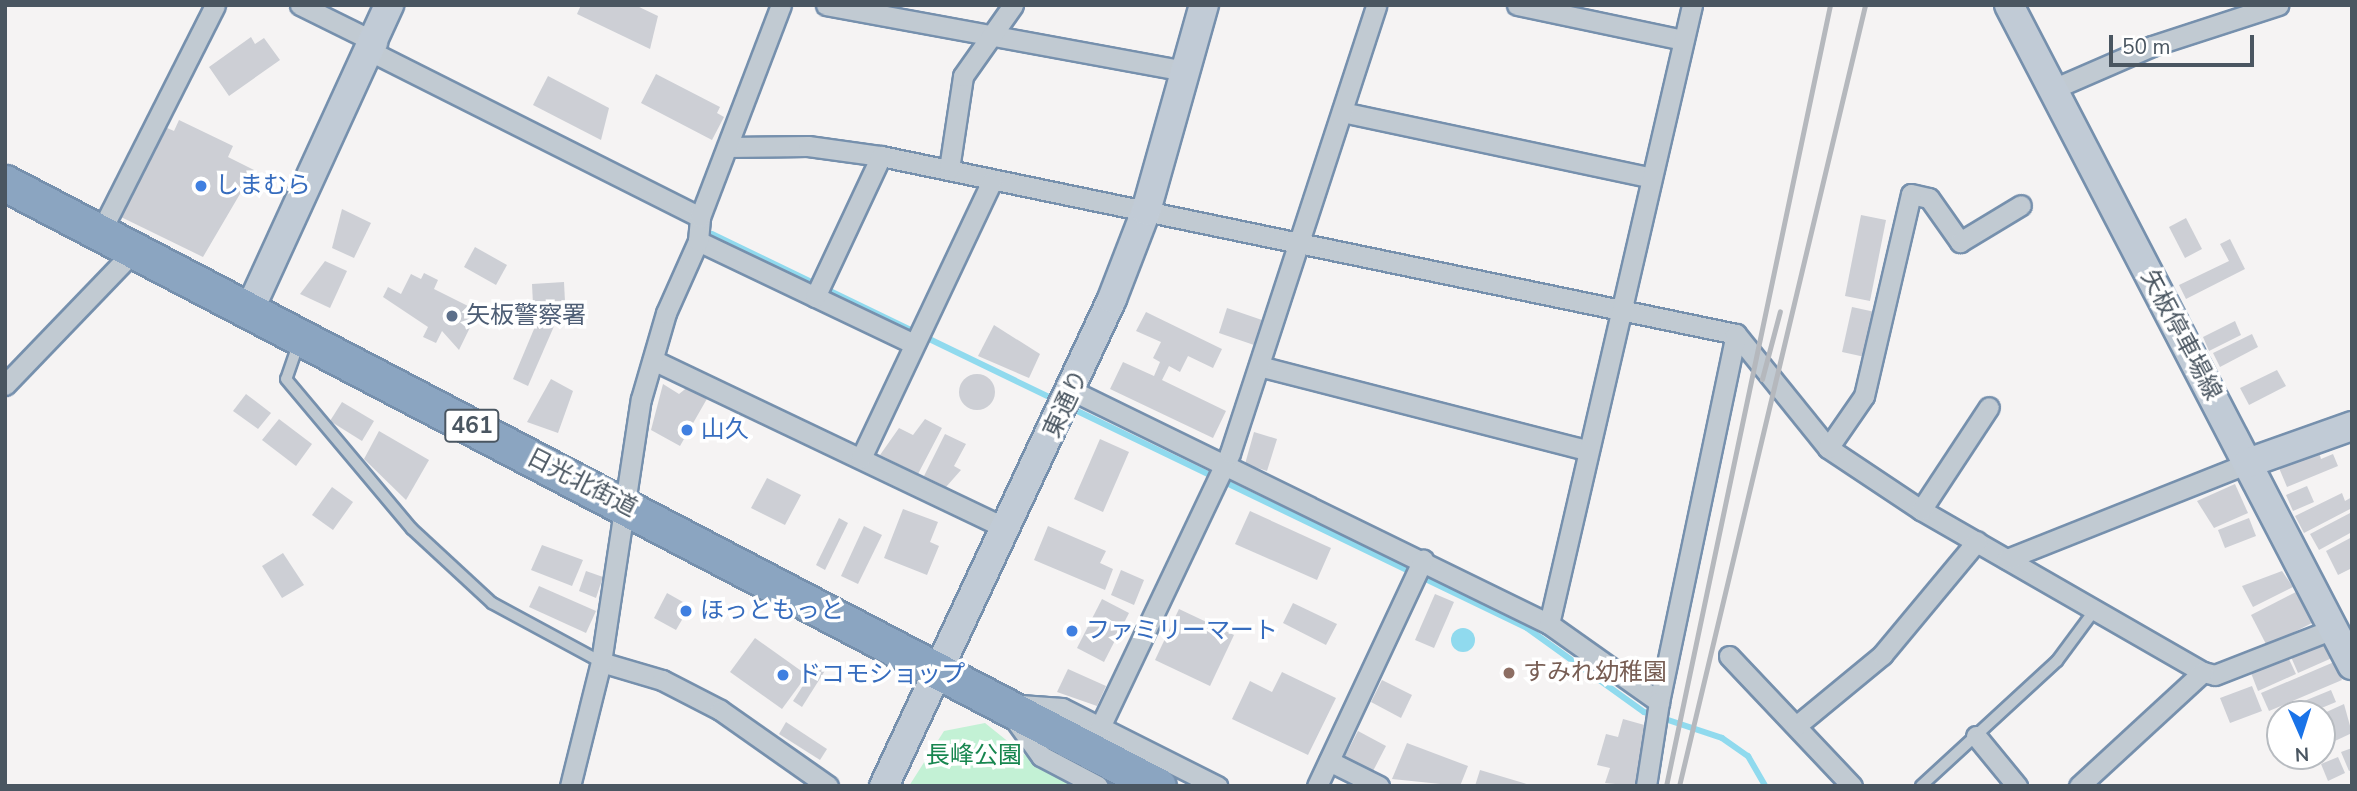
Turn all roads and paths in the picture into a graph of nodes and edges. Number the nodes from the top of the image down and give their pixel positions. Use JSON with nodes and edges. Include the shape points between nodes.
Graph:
{"nodes":[{"id":1,"x":215,"y":5,"type":"edge"},
{"id":2,"x":300,"y":5,"type":"edge"},
{"id":3,"x":389,"y":5,"type":"edge"},
{"id":4,"x":781,"y":5,"type":"edge"},
{"id":5,"x":826,"y":5,"type":"edge"},
{"id":6,"x":1013,"y":5,"type":"edge"},
{"id":7,"x":1204,"y":5,"type":"edge"},
{"id":8,"x":1376,"y":5,"type":"edge"},
{"id":9,"x":1517,"y":5,"type":"edge"},
{"id":10,"x":1692,"y":5,"type":"edge"},
{"id":11,"x":2009,"y":5,"type":"edge"},
{"id":12,"x":2278,"y":5,"type":"edge"},
{"id":13,"x":903,"y":11,"type":"edge"},
{"id":14,"x":992,"y":35,"type":"junction"},
{"id":15,"x":1683,"y":40,"type":"junction"},
{"id":16,"x":375,"y":47,"type":"junction"},
{"id":17,"x":1186,"y":71,"type":"junction"},
{"id":18,"x":2053,"y":89,"type":"junction"},
{"id":19,"x":1342,"y":113,"type":"junction"},
{"id":20,"x":728,"y":147,"type":"junction"},
{"id":21,"x":881,"y":156,"type":"junction"},
{"id":22,"x":949,"y":169,"type":"junction"},
{"id":23,"x":1648,"y":177,"type":"junction"},
{"id":24,"x":992,"y":181,"type":"junction"},
{"id":25,"x":5,"y":183,"type":"edge"},
{"id":26,"x":2021,"y":205,"type":"dead end"},
{"id":27,"x":1146,"y":211,"type":"junction"},
{"id":28,"x":700,"y":217,"type":"junction"},
{"id":29,"x":100,"y":233,"type":"junction"},
{"id":30,"x":698,"y":242,"type":"junction"},
{"id":31,"x":1298,"y":243,"type":"junction"},
{"id":32,"x":135,"y":250,"type":"junction"},
{"id":33,"x":814,"y":297,"type":"junction"},
{"id":34,"x":1618,"y":308,"type":"junction"},
{"id":35,"x":249,"y":311,"type":"junction"},
{"id":36,"x":1736,"y":334,"type":"junction"},
{"id":37,"x":301,"y":338,"type":"junction"},
{"id":38,"x":912,"y":343,"type":"junction"},
{"id":39,"x":653,"y":360,"type":"junction"},
{"id":40,"x":1259,"y":366,"type":"junction"},
{"id":41,"x":5,"y":385,"type":"edge"},
{"id":42,"x":1073,"y":391,"type":"junction"},
{"id":43,"x":1989,"y":407,"type":"dead end"},
{"id":44,"x":2352,"y":426,"type":"edge"},
{"id":45,"x":1828,"y":447,"type":"junction"},
{"id":46,"x":1587,"y":450,"type":"junction"},
{"id":47,"x":862,"y":458,"type":"junction"},
{"id":48,"x":1224,"y":464,"type":"junction"},
{"id":49,"x":2248,"y":464,"type":"junction"},
{"id":50,"x":627,"y":507,"type":"junction"},
{"id":51,"x":1921,"y":510,"type":"junction"},
{"id":52,"x":1006,"y":528,"type":"junction"},
{"id":53,"x":1977,"y":541,"type":"junction"},
{"id":54,"x":2007,"y":559,"type":"junction"},
{"id":55,"x":1423,"y":561,"type":"junction"},
{"id":56,"x":2094,"y":611,"type":"junction"},
{"id":57,"x":1549,"y":624,"type":"junction"},
{"id":58,"x":2333,"y":629,"type":"junction"},
{"id":59,"x":1730,"y":656,"type":"dead end"},
{"id":60,"x":601,"y":662,"type":"junction"},
{"id":61,"x":2352,"y":665,"type":"edge"},
{"id":62,"x":939,"y":670,"type":"junction"},
{"id":63,"x":2203,"y":672,"type":"junction"},
{"id":64,"x":1660,"y":702,"type":"junction"},
{"id":65,"x":1004,"y":705,"type":"junction"},
{"id":66,"x":1796,"y":726,"type":"junction"},
{"id":67,"x":1100,"y":727,"type":"junction"},
{"id":68,"x":1976,"y":736,"type":"junction"},
{"id":69,"x":1329,"y":761,"type":"junction"},
{"id":70,"x":570,"y":786,"type":"edge"},
{"id":71,"x":828,"y":786,"type":"edge"},
{"id":72,"x":884,"y":786,"type":"edge"},
{"id":73,"x":1098,"y":786,"type":"edge"},
{"id":74,"x":1158,"y":786,"type":"edge"},
{"id":75,"x":1217,"y":786,"type":"edge"},
{"id":76,"x":1317,"y":786,"type":"edge"},
{"id":77,"x":1379,"y":786,"type":"edge"},
{"id":78,"x":1646,"y":786,"type":"edge"},
{"id":79,"x":1852,"y":786,"type":"edge"},
{"id":80,"x":1921,"y":786,"type":"edge"},
{"id":81,"x":2017,"y":786,"type":"edge"},
{"id":82,"x":2079,"y":786,"type":"edge"}],
"edges":[{"from":1,"to":29,"type":"street"},
{"from":2,"to":16,"type":"street"},
{"from":3,"to":16,"type":"street"},
{"from":4,"to":20,"type":"street"},
{"from":5,"to":13,"type":"street"},
{"from":6,"to":14,"type":"street"},
{"from":7,"to":17,"type":"street","name":"東通り"},
{"from":8,"to":19,"type":"street"},
{"from":9,"to":15,"type":"street"},
{"from":10,"to":15,"type":"street"},
{"from":11,"to":18,"type":"street","name":"矢板停車場線"},
{"from":12,"to":18,"type":"street","via":[[2152,46]]},
{"from":13,"to":14,"type":"street"},
{"from":14,"to":17,"type":"street"},
{"from":14,"to":22,"type":"street","via":[[963,76]]},
{"from":15,"to":23,"type":"street"},
{"from":16,"to":28,"type":"street"},
{"from":16,"to":35,"type":"street"},
{"from":17,"to":27,"type":"street","name":"東通り"},
{"from":18,"to":49,"type":"street","name":"矢板停車場線"},
{"from":19,"to":23,"type":"street"},
{"from":19,"to":31,"type":"street"},
{"from":20,"to":21,"type":"street","via":[[808,146]]},
{"from":20,"to":28,"type":"street"},
{"from":21,"to":22,"type":"street"},
{"from":21,"to":33,"type":"street"},
{"from":22,"to":24,"type":"street"},
{"from":23,"to":34,"type":"street"},
{"from":24,"to":27,"type":"street"},
{"from":24,"to":38,"type":"street"},
{"from":25,"to":29,"type":"highway","name":"日光北街道","number":"461"},
{"from":26,"to":45,"type":"street","via":[[1960,242],[1929,198],[1911,194],[1864,397]]},
{"from":27,"to":31,"type":"street"},
{"from":27,"to":42,"type":"street","name":"東通り"},
{"from":28,"to":30,"type":"street"},
{"from":29,"to":32,"type":"highway","name":"日光北街道","number":"461"},
{"from":30,"to":33,"type":"street"},
{"from":30,"to":39,"type":"street"},
{"from":31,"to":34,"type":"street"},
{"from":31,"to":40,"type":"street"},
{"from":32,"to":35,"type":"highway","name":"日光北街道","number":"461"},
{"from":32,"to":41,"type":"street"},
{"from":33,"to":38,"type":"street"},
{"from":34,"to":36,"type":"street"},
{"from":34,"to":46,"type":"street"},
{"from":35,"to":37,"type":"highway","name":"日光北街道","number":"461"},
{"from":36,"to":45,"type":"street"},
{"from":36,"to":64,"type":"street"},
{"from":37,"to":50,"type":"highway","name":"日光北街道","number":"461"},
{"from":37,"to":60,"type":"lane","via":[[286,379],[412,529],[492,603],[527,628]]},
{"from":38,"to":47,"type":"street"},
{"from":39,"to":47,"type":"street"},
{"from":39,"to":50,"type":"street","via":[[641,399]]},
{"from":40,"to":46,"type":"street"},
{"from":40,"to":48,"type":"street"},
{"from":42,"to":48,"type":"street"},
{"from":42,"to":52,"type":"street","name":"東通り"},
{"from":43,"to":51,"type":"street"},
{"from":44,"to":49,"type":"street"},
{"from":45,"to":51,"type":"street"},
{"from":46,"to":57,"type":"street"},
{"from":47,"to":52,"type":"street"},
{"from":48,"to":55,"type":"street"},
{"from":48,"to":67,"type":"street"},
{"from":49,"to":54,"type":"street"},
{"from":49,"to":58,"type":"street","name":"矢板停車場線"},
{"from":50,"to":60,"type":"street"},
{"from":50,"to":62,"type":"highway","name":"日光北街道","number":"461"},
{"from":51,"to":53,"type":"street"},
{"from":52,"to":62,"type":"street","name":"東通り"},
{"from":53,"to":54,"type":"street"},
{"from":53,"to":66,"type":"street","via":[[1882,655]]},
{"from":54,"to":56,"type":"street"},
{"from":55,"to":57,"type":"street"},
{"from":55,"to":69,"type":"street"},
{"from":56,"to":63,"type":"street"},
{"from":56,"to":68,"type":"lane","via":[[2057,661]]},
{"from":57,"to":64,"type":"street"},
{"from":58,"to":61,"type":"street","name":"矢板停車場線"},
{"from":58,"to":63,"type":"street","via":[[2215,675]]},
{"from":59,"to":66,"type":"street"},
{"from":60,"to":70,"type":"street"},
{"from":60,"to":71,"type":"street","via":[[662,680],[719,710]]},
{"from":62,"to":65,"type":"highway","name":"日光北街道","number":"461"},
{"from":62,"to":72,"type":"street","name":"東通り"},
{"from":63,"to":82,"type":"street"},
{"from":64,"to":78,"type":"street"},
{"from":65,"to":67,"type":"street","via":[[1062,708]]},
{"from":65,"to":73,"type":"street","via":[[1041,756]]},
{"from":65,"to":74,"type":"highway","name":"日光北街道","number":"461"},
{"from":66,"to":79,"type":"street"},
{"from":67,"to":75,"type":"street"},
{"from":68,"to":80,"type":"lane"},
{"from":68,"to":81,"type":"street"},
{"from":69,"to":76,"type":"street"},
{"from":69,"to":77,"type":"street"}]}
